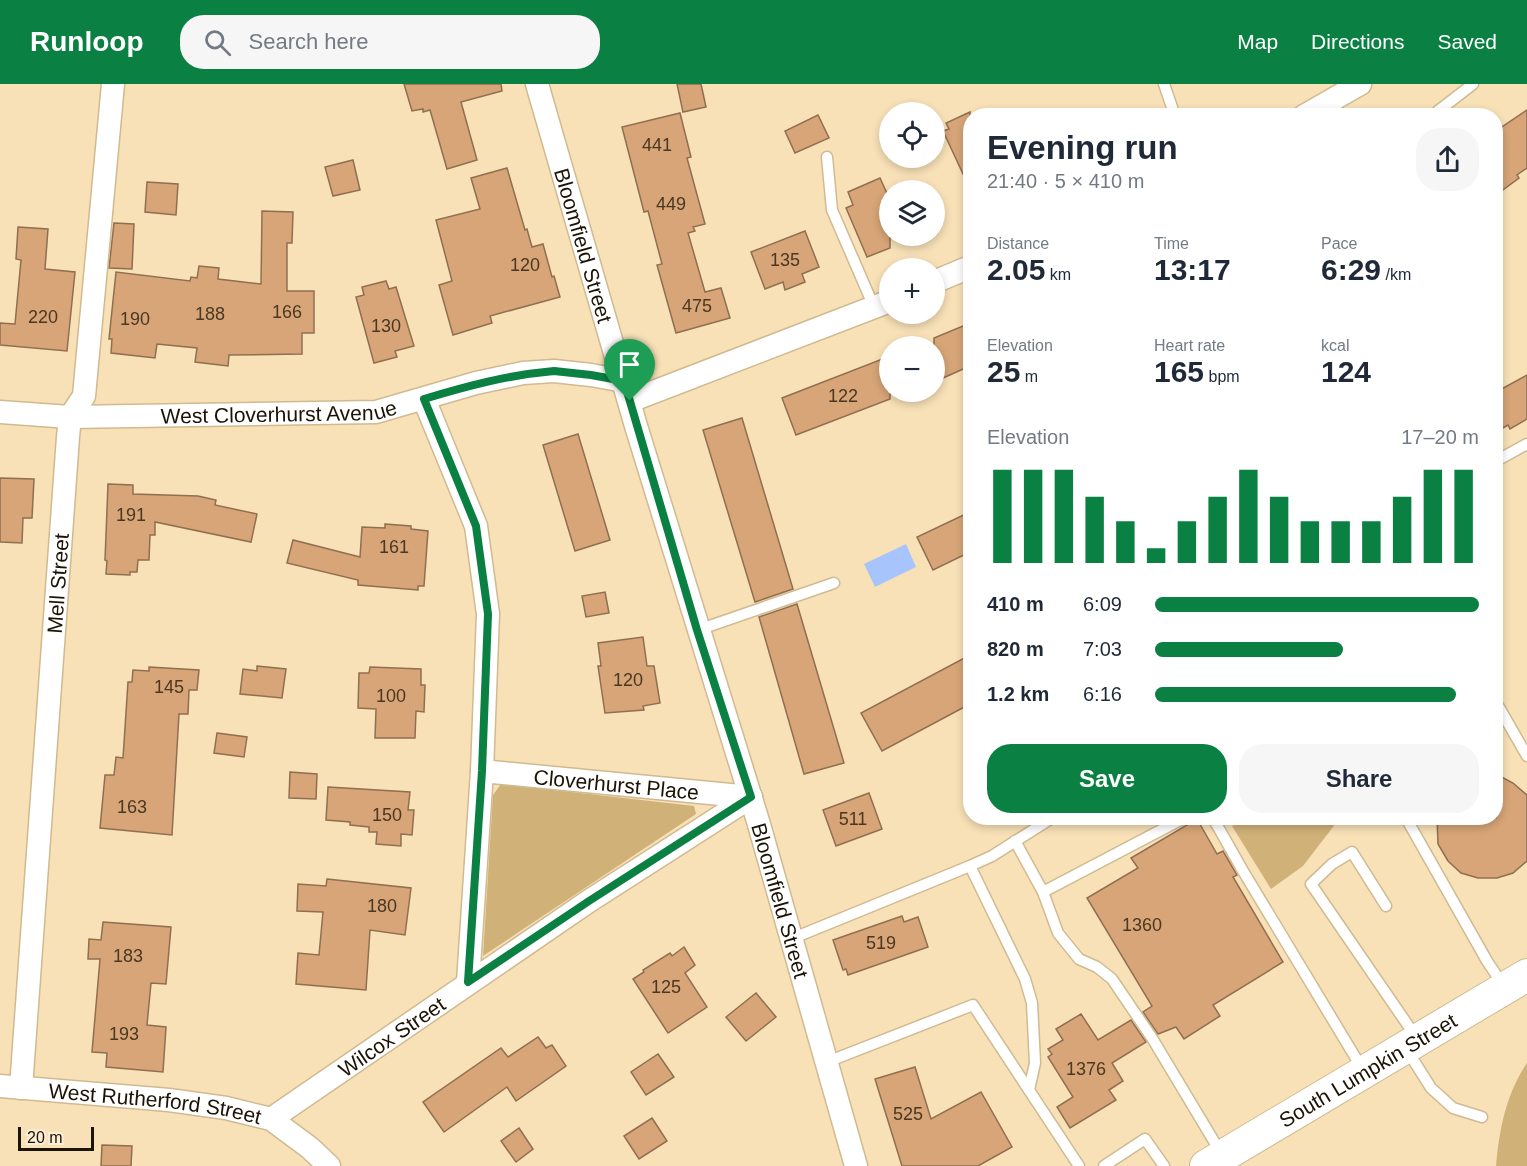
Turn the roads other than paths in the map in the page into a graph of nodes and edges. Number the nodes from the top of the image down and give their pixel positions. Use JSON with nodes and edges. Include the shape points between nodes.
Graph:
{"nodes":[{"id":1,"x":113,"y":84,"type":"edge"},
{"id":2,"x":537,"y":84,"type":"edge"},
{"id":3,"x":1164,"y":84,"type":"edge"},
{"id":4,"x":1360,"y":84,"type":"edge"},
{"id":5,"x":1473,"y":84,"type":"edge"},
{"id":6,"x":1172,"y":108,"type":"edge"},
{"id":7,"x":1318,"y":108,"type":"edge"},
{"id":8,"x":1442,"y":108,"type":"edge"},
{"id":9,"x":827,"y":157,"type":"dead end"},
{"id":10,"x":963,"y":270,"type":"edge"},
{"id":11,"x":945,"y":277,"type":"edge"},
{"id":12,"x":879,"y":298,"type":"edge"},
{"id":13,"x":879,"y":305,"type":"edge"},
{"id":14,"x":627,"y":391,"type":"junction"},
{"id":15,"x":424,"y":399,"type":"junction"},
{"id":16,"x":0,"y":412,"type":"edge"},
{"id":17,"x":70,"y":417,"type":"junction"},
{"id":18,"x":1527,"y":444,"type":"edge"},
{"id":19,"x":1503,"y":457,"type":"edge"},
{"id":20,"x":834,"y":583,"type":"dead end"},
{"id":21,"x":697,"y":630,"type":"junction"},
{"id":22,"x":1503,"y":714,"type":"edge"},
{"id":23,"x":1527,"y":756,"type":"edge"},
{"id":24,"x":482,"y":771,"type":"junction"},
{"id":25,"x":751,"y":797,"type":"junction"},
{"id":26,"x":1041,"y":825,"type":"edge"},
{"id":27,"x":1171,"y":825,"type":"edge"},
{"id":28,"x":1217,"y":825,"type":"edge"},
{"id":29,"x":1410,"y":825,"type":"edge"},
{"id":30,"x":1015,"y":841,"type":"junction"},
{"id":31,"x":970,"y":866,"type":"junction"},
{"id":32,"x":1043,"y":892,"type":"junction"},
{"id":33,"x":1386,"y":906,"type":"dead end"},
{"id":34,"x":791,"y":939,"type":"junction"},
{"id":35,"x":1516,"y":981,"type":"edge"},
{"id":36,"x":468,"y":982,"type":"junction"},
{"id":37,"x":1411,"y":1044,"type":"junction"},
{"id":38,"x":827,"y":1062,"type":"junction"},
{"id":39,"x":1364,"y":1072,"type":"junction"},
{"id":40,"x":10,"y":1087,"type":"edge"},
{"id":41,"x":1029,"y":1090,"type":"junction"},
{"id":42,"x":1482,"y":1117,"type":"dead end"},
{"id":43,"x":271,"y":1119,"type":"junction"},
{"id":44,"x":1215,"y":1161,"type":"edge"},
{"id":45,"x":329,"y":1166,"type":"edge"},
{"id":46,"x":856,"y":1166,"type":"edge"},
{"id":47,"x":1078,"y":1166,"type":"edge"},
{"id":48,"x":1104,"y":1166,"type":"edge"},
{"id":49,"x":1164,"y":1166,"type":"edge"}],
"edges":[{"from":1,"to":17,"type":"street","name":"Mell Street","via":[[84,396]]},
{"from":2,"to":14,"type":"street","name":"Bloomfield Street"},
{"from":3,"to":6,"type":"lane"},
{"from":4,"to":7,"type":"street"},
{"from":5,"to":8,"type":"lane"},
{"from":9,"to":12,"type":"lane","via":[[832,210]]},
{"from":10,"to":11,"type":"street"},
{"from":13,"to":14,"type":"street"},
{"from":14,"to":15,"type":"street","name":"West Cloverhurst Avenue","via":[[591,375],[554,371],[476,383]]},
{"from":14,"to":21,"type":"street","name":"Bloomfield Street"},
{"from":15,"to":17,"type":"street","name":"West Cloverhurst Avenue","via":[[376,412]]},
{"from":15,"to":24,"type":"street","via":[[476,526],[488,614]]},
{"from":16,"to":17,"type":"street","name":"West Cloverhurst Avenue"},
{"from":17,"to":40,"type":"street","name":"Mell Street"},
{"from":18,"to":19,"type":"lane"},
{"from":20,"to":21,"type":"lane"},
{"from":21,"to":25,"type":"street","name":"Bloomfield Street"},
{"from":22,"to":23,"type":"lane"},
{"from":24,"to":25,"type":"street","name":"Cloverhurst Place"},
{"from":24,"to":36,"type":"street"},
{"from":25,"to":34,"type":"street","name":"Bloomfield Street"},
{"from":25,"to":36,"type":"street","name":"Wilcox Street"},
{"from":26,"to":30,"type":"lane"},
{"from":27,"to":32,"type":"lane"},
{"from":28,"to":39,"type":"lane"},
{"from":29,"to":35,"type":"lane","via":[[1487,961]]},
{"from":30,"to":31,"type":"lane"},
{"from":30,"to":32,"type":"lane"},
{"from":31,"to":34,"type":"lane"},
{"from":31,"to":41,"type":"lane","via":[[1025,979],[1032,1003],[1035,1063]]},
{"from":32,"to":44,"type":"lane","via":[[1058,933],[1079,959],[1112,979],[1152,1038]]},
{"from":33,"to":37,"type":"lane","via":[[1352,852],[1311,884]]},
{"from":34,"to":38,"type":"street","name":"Bloomfield Street"},
{"from":35,"to":37,"type":"main road","name":"South Lumpkin Street"},
{"from":36,"to":43,"type":"street","name":"Wilcox Street"},
{"from":37,"to":39,"type":"main road","name":"South Lumpkin Street"},
{"from":37,"to":42,"type":"lane","via":[[1431,1088],[1453,1108]]},
{"from":38,"to":41,"type":"lane","via":[[973,1005]]},
{"from":38,"to":46,"type":"street","name":"Bloomfield Street"},
{"from":39,"to":44,"type":"main road","name":"South Lumpkin Street"},
{"from":40,"to":43,"type":"street","name":"West Rutherford Street","via":[[169,1100]]},
{"from":41,"to":47,"type":"lane"},
{"from":43,"to":45,"type":"street","name":"West Rutherford Street"},
{"from":48,"to":49,"type":"lane","via":[[1145,1139]]}]}
